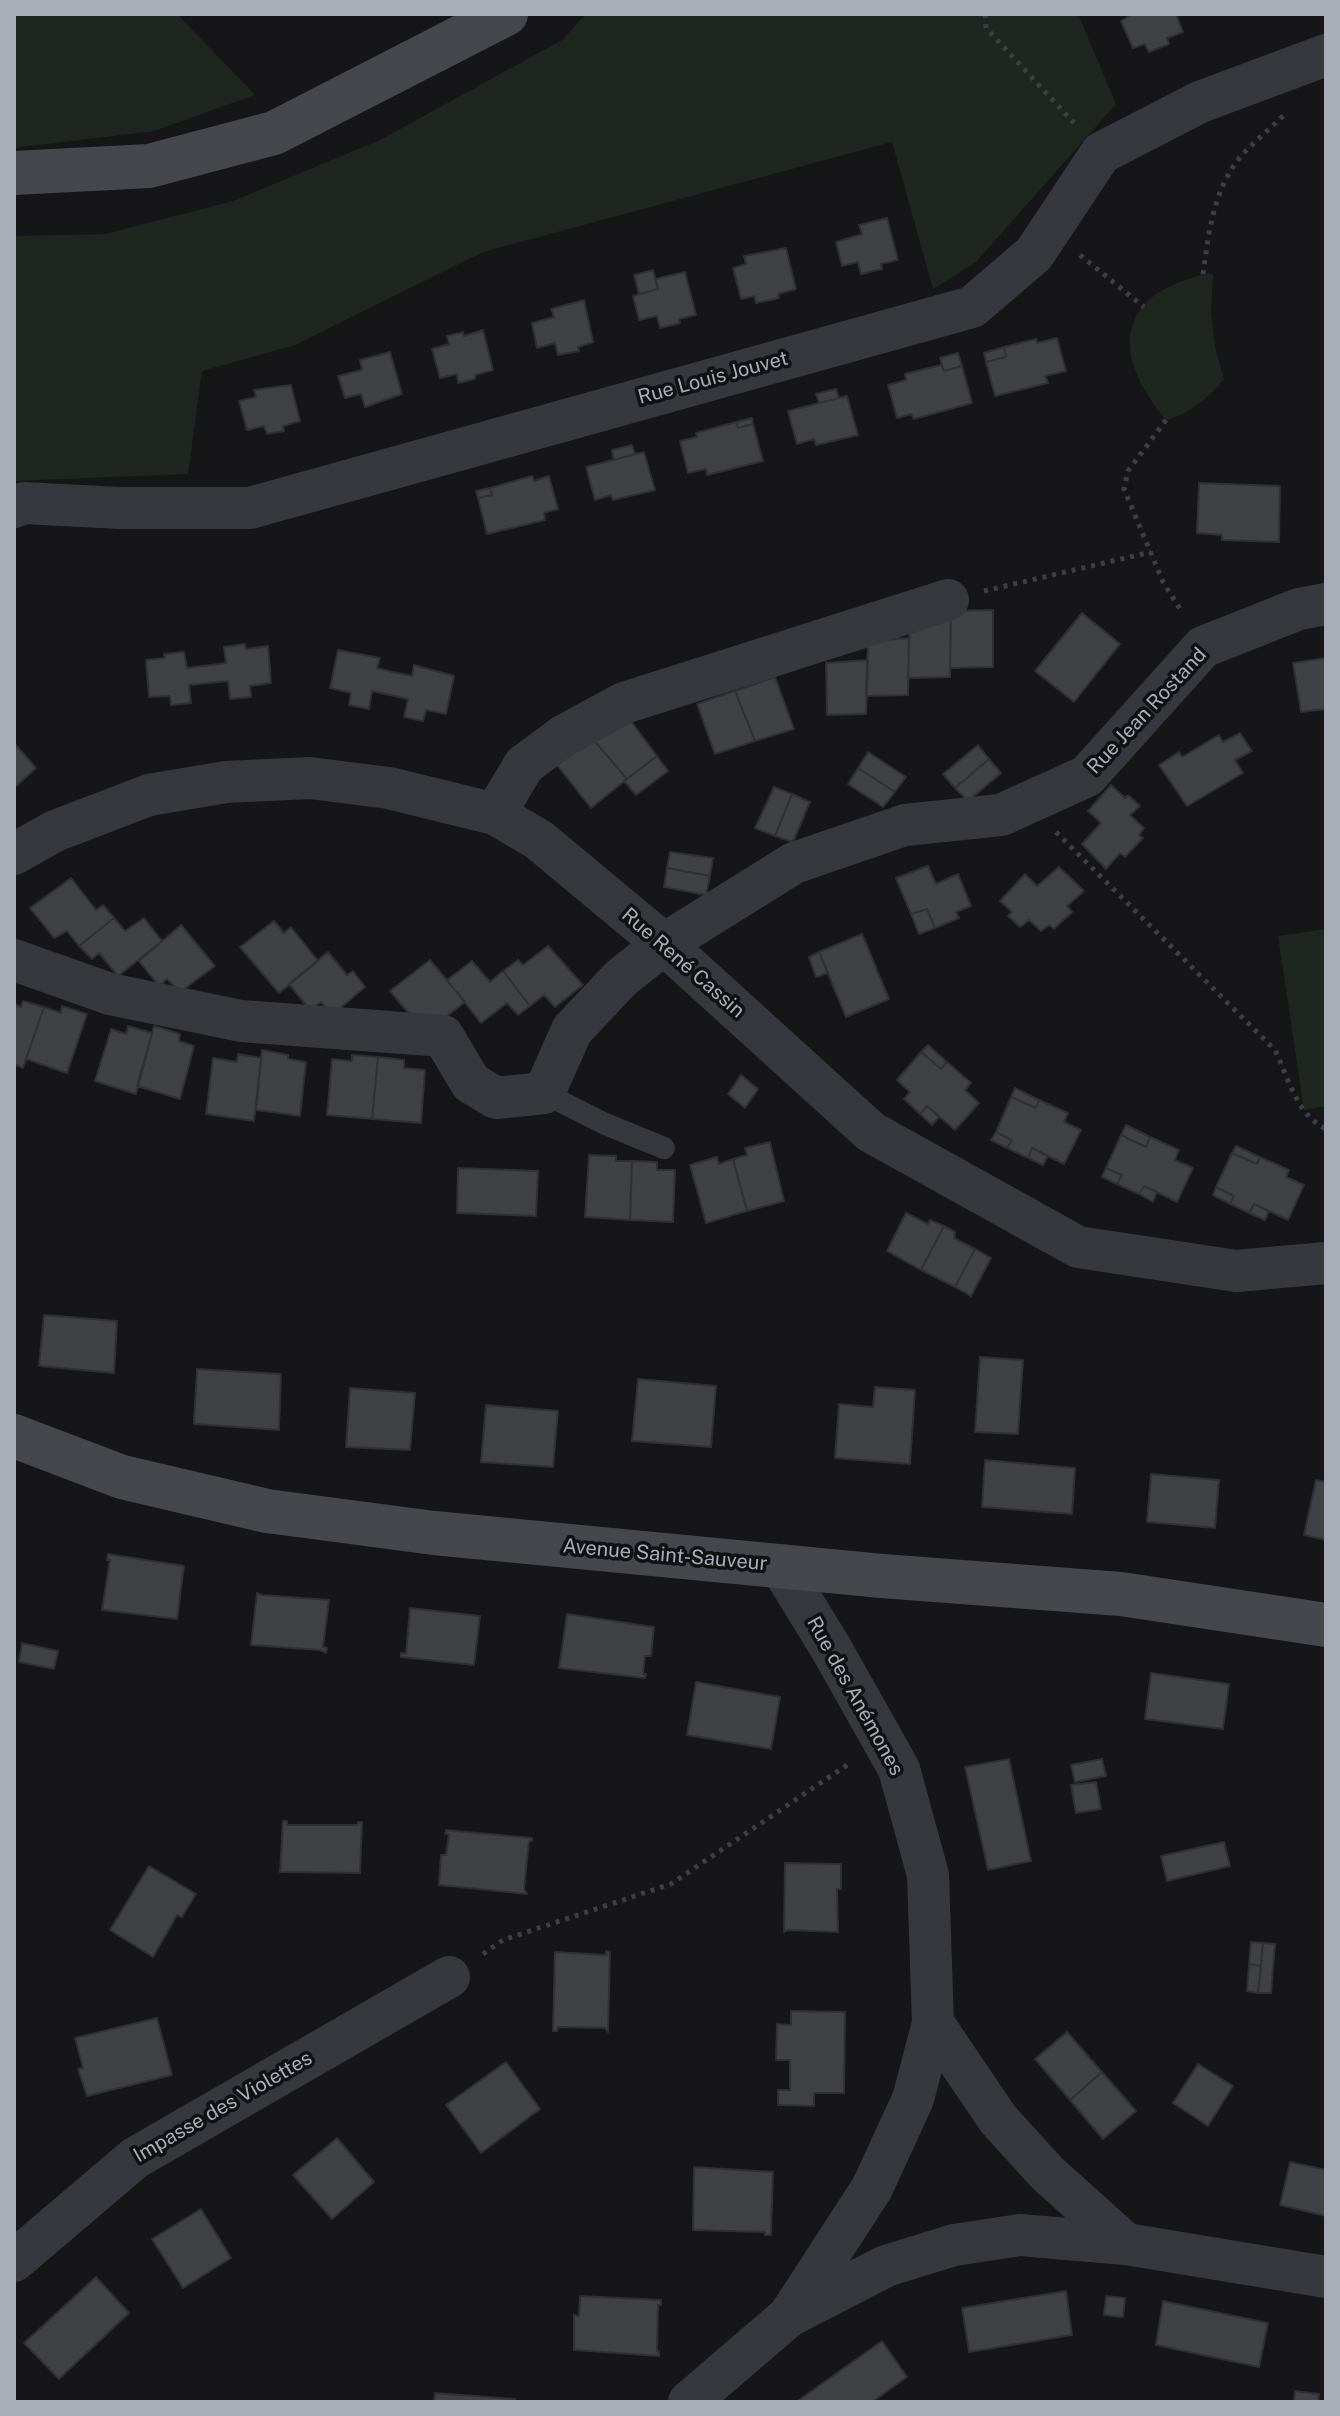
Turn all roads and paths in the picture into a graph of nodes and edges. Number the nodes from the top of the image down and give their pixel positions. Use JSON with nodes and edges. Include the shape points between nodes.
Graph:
{"nodes":[{"id":1,"x":506,"y":14,"type":"edge"},
{"id":2,"x":985,"y":14,"type":"edge"},
{"id":3,"x":1317,"y":58,"type":"edge"},
{"id":4,"x":1101,"y":153,"type":"junction"},
{"id":5,"x":14,"y":173,"type":"edge"},
{"id":6,"x":1050,"y":230,"type":"junction"},
{"id":7,"x":1203,"y":274,"type":"dead end"},
{"id":8,"x":1144,"y":307,"type":"dead end"},
{"id":9,"x":1166,"y":420,"type":"dead end"},
{"id":10,"x":14,"y":507,"type":"edge"},
{"id":11,"x":1151,"y":552,"type":"junction"},
{"id":12,"x":948,"y":600,"type":"joint"},
{"id":13,"x":1326,"y":604,"type":"edge"},
{"id":14,"x":1203,"y":647,"type":"junction"},
{"id":15,"x":1027,"y":803,"type":"junction"},
{"id":16,"x":495,"y":814,"type":"junction"},
{"id":17,"x":14,"y":854,"type":"edge"},
{"id":18,"x":664,"y":944,"type":"junction"},
{"id":19,"x":14,"y":960,"type":"edge"},
{"id":20,"x":544,"y":1093,"type":"junction"},
{"id":21,"x":1326,"y":1129,"type":"edge"},
{"id":22,"x":664,"y":1148,"type":"dead end"},
{"id":23,"x":1326,"y":1263,"type":"edge"},
{"id":24,"x":14,"y":1436,"type":"edge"},
{"id":25,"x":780,"y":1565,"type":"junction"},
{"id":26,"x":1326,"y":1625,"type":"edge"},
{"id":27,"x":884,"y":1740,"type":"junction"},
{"id":28,"x":449,"y":1977,"type":"joint"},
{"id":29,"x":933,"y":2023,"type":"junction"},
{"id":30,"x":1126,"y":2244,"type":"junction"},
{"id":31,"x":14,"y":2261,"type":"edge"},
{"id":32,"x":1326,"y":2277,"type":"edge"},
{"id":33,"x":789,"y":2316,"type":"junction"},
{"id":34,"x":689,"y":2402,"type":"edge"}],
"edges":[{"from":1,"to":5,"type":"street","via":[[274,133],[149,166]]},
{"from":2,"to":4,"type":"path","via":[[986,28]]},
{"from":3,"to":4,"type":"street","name":"Rue Louis Jouvet","via":[[1200,102]]},
{"from":3,"to":7,"type":"path","via":[[1298,101],[1225,178]]},
{"from":4,"to":6,"type":"street","name":"Rue Louis Jouvet"},
{"from":6,"to":8,"type":"path"},
{"from":6,"to":10,"type":"street","name":"Rue Louis Jouvet","via":[[1034,254],[972,307],[250,508],[24,503]]},
{"from":9,"to":11,"type":"path","via":[[1128,471],[1124,489]]},
{"from":11,"to":12,"type":"path"},
{"from":11,"to":14,"type":"path"},
{"from":12,"to":16,"type":"street","via":[[624,703],[563,736],[524,765]]},
{"from":13,"to":14,"type":"street","name":"Rue Jean Rostand","via":[[1299,609]]},
{"from":14,"to":15,"type":"street","name":"Rue Jean Rostand","via":[[1087,776]]},
{"from":15,"to":18,"type":"street","name":"Rue Jean Rostand","via":[[1001,815],[905,825],[794,863]]},
{"from":15,"to":21,"type":"path","via":[[1275,1050],[1310,1121]]},
{"from":16,"to":17,"type":"street","name":"Rue René Cassin","via":[[389,788],[310,778],[226,782],[149,795],[55,831]]},
{"from":16,"to":18,"type":"street","name":"Rue René Cassin","via":[[539,840]]},
{"from":18,"to":20,"type":"street","name":"Rue Jean Rostand","via":[[621,978],[572,1030]]},
{"from":18,"to":23,"type":"street","name":"Rue René Cassin","via":[[871,1132],[1078,1247],[1236,1271]]},
{"from":19,"to":20,"type":"street","via":[[110,994],[241,1021],[443,1036],[471,1083],[496,1098]]},
{"from":20,"to":22,"type":"lane"},
{"from":24,"to":25,"type":"street","name":"Avenue Saint-Sauveur","via":[[122,1477],[267,1511],[434,1533]]},
{"from":25,"to":26,"type":"street","name":"Avenue Saint-Sauveur","via":[[1121,1594]]},
{"from":25,"to":27,"type":"street","name":"Rue des Anémones"},
{"from":27,"to":28,"type":"path","via":[[671,1884],[503,1940]]},
{"from":27,"to":29,"type":"street","name":"Rue des Anémones","via":[[899,1769],[928,1875]]},
{"from":28,"to":31,"type":"street","name":"Impasse des Violettes","via":[[135,2158]]},
{"from":29,"to":30,"type":"street","via":[[998,2119],[1047,2173]]},
{"from":29,"to":33,"type":"street","name":"Rue des Anémones","via":[[913,2099],[872,2188]]},
{"from":30,"to":32,"type":"street","name":"Rue des Anémones"},
{"from":30,"to":33,"type":"street","name":"Rue des Anémones","via":[[1020,2235],[954,2245],[886,2266]]},
{"from":33,"to":34,"type":"street","name":"Rue des Anémones"}]}
